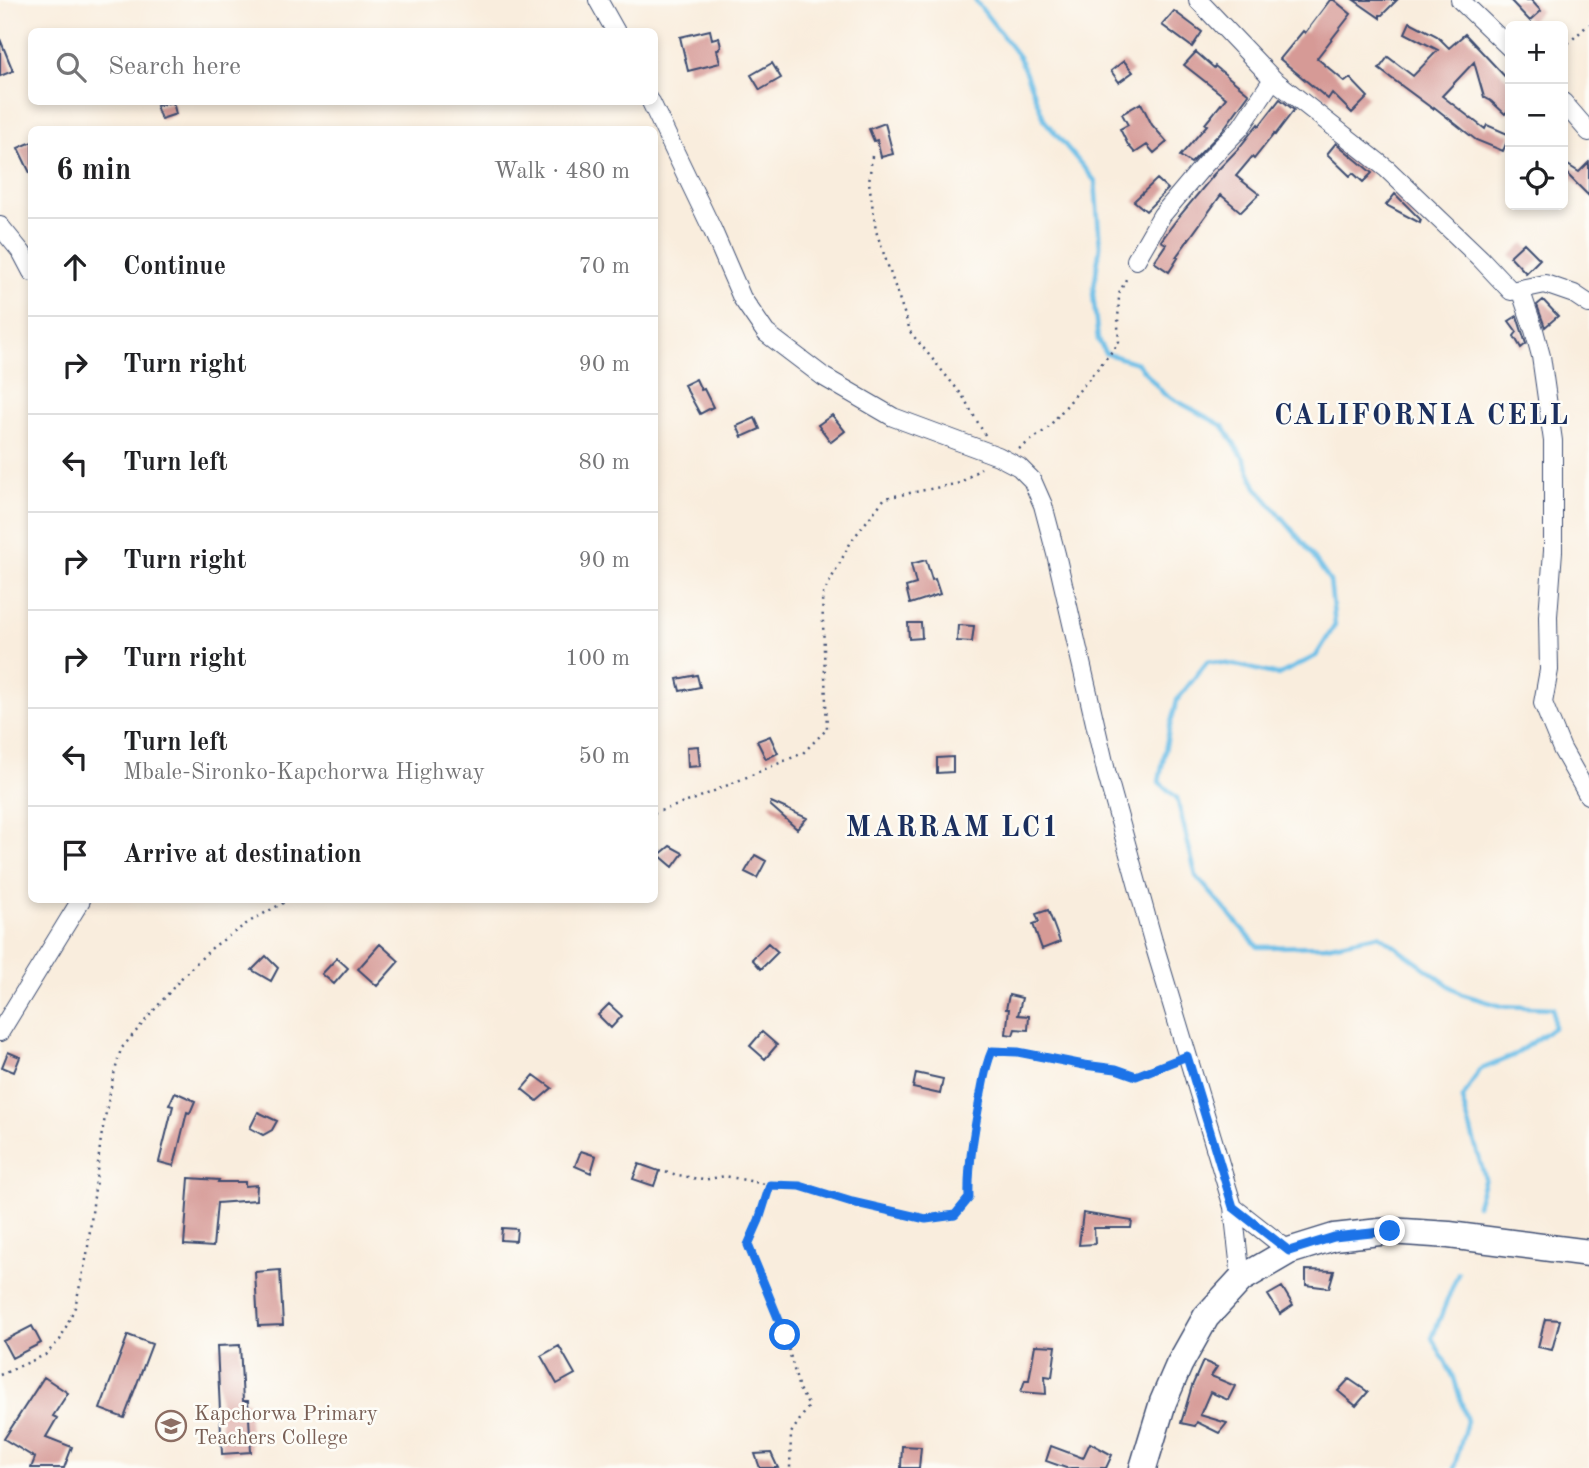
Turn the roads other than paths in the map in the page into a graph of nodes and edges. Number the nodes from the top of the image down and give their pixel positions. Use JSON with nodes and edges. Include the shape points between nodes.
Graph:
{"nodes":[{"id":1,"x":598,"y":0,"type":"edge"},
{"id":2,"x":1198,"y":0,"type":"edge"},
{"id":3,"x":1460,"y":0,"type":"edge"},
{"id":4,"x":614,"y":28,"type":"edge"},
{"id":5,"x":1505,"y":43,"type":"edge"},
{"id":6,"x":1273,"y":79,"type":"junction"},
{"id":7,"x":652,"y":105,"type":"edge"},
{"id":8,"x":1568,"y":108,"type":"edge"},
{"id":9,"x":1589,"y":132,"type":"edge"},
{"id":10,"x":0,"y":226,"type":"edge"},
{"id":11,"x":1136,"y":260,"type":"road end"},
{"id":12,"x":28,"y":264,"type":"edge"},
{"id":13,"x":1520,"y":289,"type":"junction"},
{"id":14,"x":1589,"y":304,"type":"edge"},
{"id":15,"x":1589,"y":795,"type":"edge"},
{"id":16,"x":79,"y":903,"type":"edge"},
{"id":17,"x":0,"y":1032,"type":"edge"},
{"id":18,"x":1233,"y":1207,"type":"junction"},
{"id":19,"x":1289,"y":1251,"type":"junction"},
{"id":20,"x":1589,"y":1253,"type":"edge"},
{"id":21,"x":1241,"y":1279,"type":"junction"},
{"id":22,"x":1143,"y":1468,"type":"edge"}],
"edges":[{"from":1,"to":4,"type":"street"},
{"from":2,"to":6,"type":"street"},
{"from":3,"to":5,"type":"street"},
{"from":6,"to":11,"type":"street","via":[[1241,127],[1162,215]]},
{"from":6,"to":13,"type":"street","via":[[1387,169],[1511,291]]},
{"from":7,"to":18,"type":"street","via":[[742,298],[766,333],[824,377],[893,416],[1001,458],[1019,467],[1031,481],[1043,505],[1056,554],[1106,771],[1153,941]]},
{"from":8,"to":9,"type":"street"},
{"from":10,"to":12,"type":"street"},
{"from":13,"to":14,"type":"street","via":[[1545,284]]},
{"from":13,"to":15,"type":"street","via":[[1541,356],[1553,441],[1549,670],[1543,704]]},
{"from":16,"to":17,"type":"street"},
{"from":18,"to":19,"type":"street"},
{"from":18,"to":21,"type":"street"},
{"from":19,"to":20,"type":"main road","via":[[1334,1237],[1390,1231]]},
{"from":19,"to":21,"type":"main road"},
{"from":21,"to":22,"type":"main road","via":[[1206,1317],[1179,1365]]}]}
